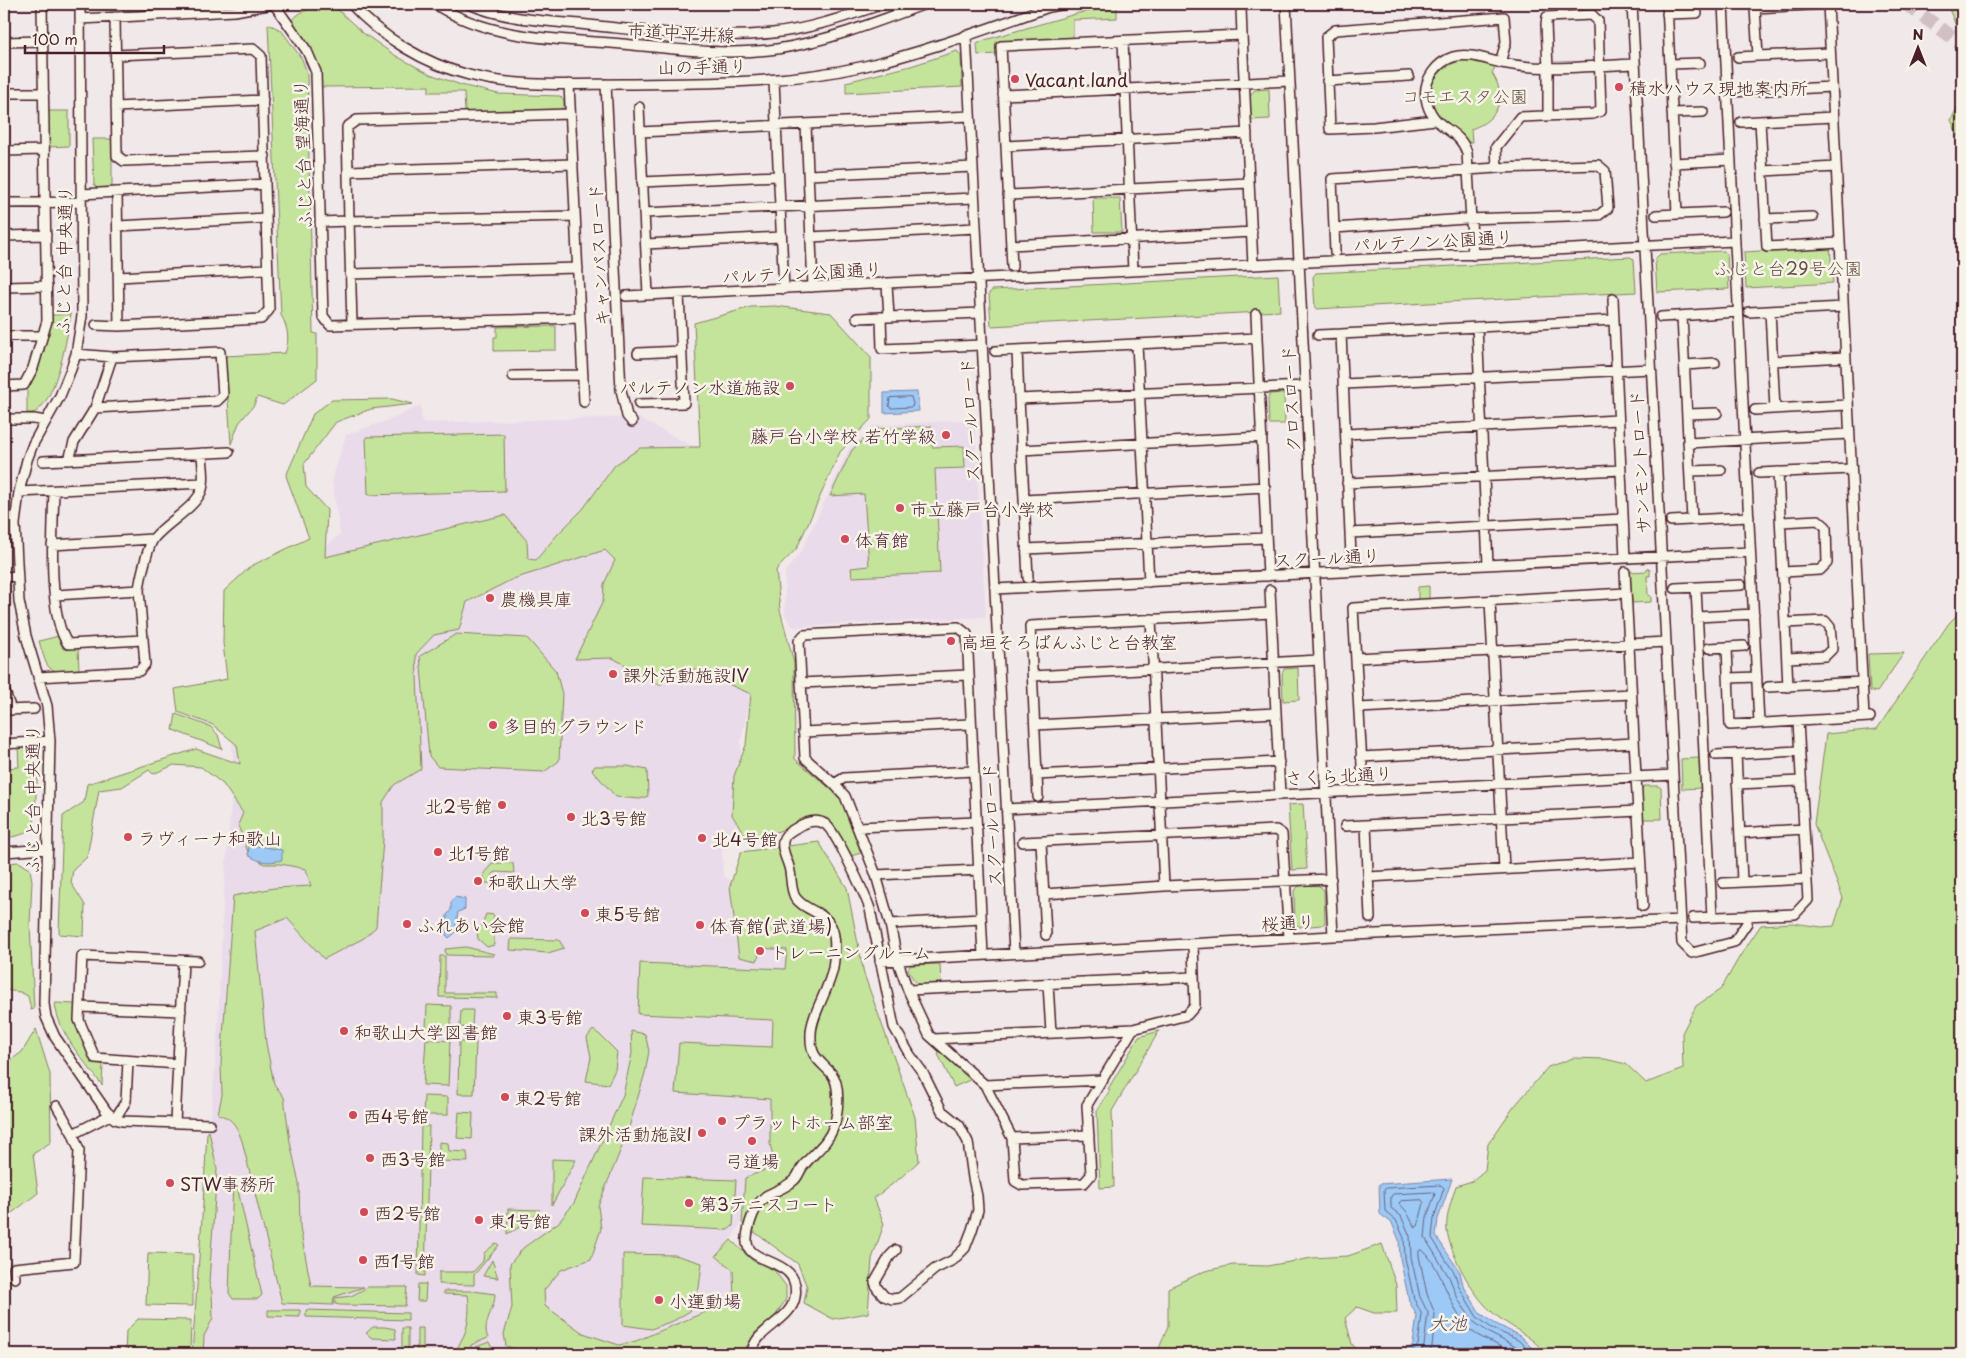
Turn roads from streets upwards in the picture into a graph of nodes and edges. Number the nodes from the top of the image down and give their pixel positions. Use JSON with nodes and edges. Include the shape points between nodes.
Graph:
{"nodes":[{"id":1,"x":42,"y":4,"type":"edge"},
{"id":2,"x":80,"y":4,"type":"edge"},
{"id":3,"x":273,"y":4,"type":"edge"},
{"id":4,"x":351,"y":4,"type":"edge"},
{"id":5,"x":435,"y":4,"type":"edge"},
{"id":6,"x":469,"y":4,"type":"edge"},
{"id":7,"x":925,"y":4,"type":"edge"},
{"id":8,"x":1066,"y":4,"type":"edge"},
{"id":9,"x":1286,"y":4,"type":"edge"},
{"id":10,"x":1632,"y":4,"type":"edge"},
{"id":11,"x":1667,"y":4,"type":"edge"},
{"id":12,"x":1723,"y":4,"type":"edge"},
{"id":13,"x":879,"y":5,"type":"edge"},
{"id":14,"x":1755,"y":6,"type":"edge"},
{"id":15,"x":1241,"y":8,"type":"dead end"},
{"id":16,"x":1697,"y":12,"type":"dead end"},
{"id":17,"x":1667,"y":14,"type":"junction"},
{"id":18,"x":115,"y":18,"type":"junction"},
{"id":19,"x":80,"y":19,"type":"junction"},
{"id":20,"x":966,"y":35,"type":"junction"},
{"id":21,"x":1242,"y":35,"type":"junction"},
{"id":22,"x":43,"y":41,"type":"junction"},
{"id":23,"x":1123,"y":41,"type":"junction"},
{"id":24,"x":4,"y":42,"type":"edge"},
{"id":25,"x":1830,"y":53,"type":"junction"},
{"id":26,"x":116,"y":55,"type":"junction"},
{"id":27,"x":1758,"y":56,"type":"junction"},
{"id":28,"x":1738,"y":58,"type":"dead end"},
{"id":29,"x":1500,"y":63,"type":"junction"},
{"id":30,"x":1700,"y":63,"type":"dead end"},
{"id":31,"x":1635,"y":64,"type":"junction"},
{"id":32,"x":1670,"y":64,"type":"junction"},
{"id":33,"x":1600,"y":66,"type":"junction"},
{"id":34,"x":1548,"y":69,"type":"junction"},
{"id":35,"x":1409,"y":76,"type":"dead end"},
{"id":36,"x":1290,"y":80,"type":"junction"},
{"id":37,"x":774,"y":81,"type":"junction"},
{"id":38,"x":1327,"y":81,"type":"junction"},
{"id":39,"x":1245,"y":83,"type":"junction"},
{"id":40,"x":569,"y":84,"type":"junction"},
{"id":41,"x":606,"y":84,"type":"junction"},
{"id":42,"x":1832,"y":87,"type":"junction"},
{"id":43,"x":1124,"y":90,"type":"junction"},
{"id":44,"x":1728,"y":92,"type":"junction"},
{"id":45,"x":4,"y":93,"type":"edge"},
{"id":46,"x":44,"y":93,"type":"junction"},
{"id":47,"x":1003,"y":95,"type":"junction"},
{"id":48,"x":262,"y":100,"type":"junction"},
{"id":49,"x":116,"y":107,"type":"junction"},
{"id":50,"x":639,"y":107,"type":"dead end"},
{"id":51,"x":1703,"y":112,"type":"dead end"},
{"id":52,"x":1672,"y":113,"type":"junction"},
{"id":53,"x":570,"y":114,"type":"junction"},
{"id":54,"x":970,"y":116,"type":"junction"},
{"id":55,"x":1548,"y":116,"type":"junction"},
{"id":56,"x":1833,"y":117,"type":"junction"},
{"id":57,"x":1434,"y":120,"type":"junction"},
{"id":58,"x":1760,"y":121,"type":"junction"},
{"id":59,"x":1741,"y":122,"type":"dead end"},
{"id":60,"x":806,"y":125,"type":"junction"},
{"id":61,"x":776,"y":126,"type":"junction"},
{"id":62,"x":640,"y":132,"type":"junction"},
{"id":63,"x":1247,"y":133,"type":"junction"},
{"id":64,"x":1126,"y":139,"type":"junction"},
{"id":65,"x":1006,"y":146,"type":"junction"},
{"id":66,"x":44,"y":150,"type":"junction"},
{"id":67,"x":4,"y":151,"type":"edge"},
{"id":68,"x":265,"y":156,"type":"junction"},
{"id":69,"x":1731,"y":160,"type":"junction"},
{"id":70,"x":1674,"y":163,"type":"junction"},
{"id":71,"x":573,"y":164,"type":"junction"},
{"id":72,"x":1836,"y":166,"type":"junction"},
{"id":73,"x":973,"y":167,"type":"junction"},
{"id":74,"x":1497,"y":168,"type":"junction"},
{"id":75,"x":1468,"y":170,"type":"junction"},
{"id":76,"x":1763,"y":170,"type":"junction"},
{"id":77,"x":348,"y":171,"type":"junction"},
{"id":78,"x":808,"y":175,"type":"junction"},
{"id":79,"x":778,"y":176,"type":"junction"},
{"id":80,"x":642,"y":182,"type":"junction"},
{"id":81,"x":1249,"y":183,"type":"junction"},
{"id":82,"x":265,"y":184,"type":"junction"},
{"id":83,"x":1129,"y":188,"type":"junction"},
{"id":84,"x":117,"y":192,"type":"junction"},
{"id":85,"x":1008,"y":195,"type":"junction"},
{"id":86,"x":81,"y":198,"type":"junction"},
{"id":87,"x":974,"y":198,"type":"junction"},
{"id":88,"x":4,"y":203,"type":"edge"},
{"id":89,"x":46,"y":203,"type":"junction"},
{"id":90,"x":810,"y":206,"type":"junction"},
{"id":91,"x":780,"y":208,"type":"junction"},
{"id":92,"x":1723,"y":212,"type":"dead end"},
{"id":93,"x":644,"y":213,"type":"junction"},
{"id":94,"x":1677,"y":214,"type":"junction"},
{"id":95,"x":1656,"y":215,"type":"dead end"},
{"id":96,"x":575,"y":216,"type":"junction"},
{"id":97,"x":1813,"y":217,"type":"dead end"},
{"id":98,"x":266,"y":218,"type":"junction"},
{"id":99,"x":1471,"y":219,"type":"junction"},
{"id":100,"x":1766,"y":219,"type":"junction"},
{"id":101,"x":349,"y":221,"type":"junction"},
{"id":102,"x":320,"y":222,"type":"junction"},
{"id":103,"x":118,"y":226,"type":"junction"},
{"id":104,"x":976,"y":228,"type":"junction"},
{"id":105,"x":1334,"y":228,"type":"junction"},
{"id":106,"x":1252,"y":232,"type":"junction"},
{"id":107,"x":46,"y":235,"type":"junction"},
{"id":108,"x":4,"y":236,"type":"edge"},
{"id":109,"x":781,"y":237,"type":"junction"},
{"id":110,"x":811,"y":237,"type":"junction"},
{"id":111,"x":1132,"y":238,"type":"junction"},
{"id":112,"x":1734,"y":241,"type":"junction"},
{"id":113,"x":1840,"y":242,"type":"junction"},
{"id":114,"x":646,"y":244,"type":"junction"},
{"id":115,"x":1011,"y":245,"type":"junction"},
{"id":116,"x":1645,"y":246,"type":"junction"},
{"id":117,"x":1335,"y":252,"type":"dead end"},
{"id":118,"x":1473,"y":255,"type":"junction"},
{"id":119,"x":1299,"y":263,"type":"junction"},
{"id":120,"x":1253,"y":265,"type":"junction"},
{"id":121,"x":1012,"y":267,"type":"dead end"},
{"id":122,"x":578,"y":268,"type":"junction"},
{"id":123,"x":267,"y":269,"type":"junction"},
{"id":124,"x":1133,"y":271,"type":"junction"},
{"id":125,"x":350,"y":274,"type":"junction"},
{"id":126,"x":118,"y":277,"type":"junction"},
{"id":127,"x":979,"y":279,"type":"junction"},
{"id":128,"x":887,"y":284,"type":"junction"},
{"id":129,"x":4,"y":286,"type":"edge"},
{"id":130,"x":47,"y":286,"type":"junction"},
{"id":131,"x":813,"y":287,"type":"junction"},
{"id":132,"x":784,"y":288,"type":"junction"},
{"id":133,"x":679,"y":294,"type":"junction"},
{"id":134,"x":648,"y":295,"type":"junction"},
{"id":135,"x":626,"y":296,"type":"dead end"},
{"id":136,"x":1613,"y":299,"type":"dead end"},
{"id":137,"x":1843,"y":307,"type":"junction"},
{"id":138,"x":1770,"y":311,"type":"junction"},
{"id":139,"x":1738,"y":312,"type":"junction"},
{"id":140,"x":1749,"y":312,"type":"dead end"},
{"id":141,"x":980,"y":313,"type":"junction"},
{"id":142,"x":1256,"y":314,"type":"dead end"},
{"id":143,"x":1682,"y":316,"type":"junction"},
{"id":144,"x":885,"y":317,"type":"junction"},
{"id":145,"x":1661,"y":317,"type":"dead end"},
{"id":146,"x":580,"y":318,"type":"junction"},
{"id":147,"x":857,"y":318,"type":"dead end"},
{"id":148,"x":1614,"y":320,"type":"junction"},
{"id":149,"x":352,"y":324,"type":"junction"},
{"id":150,"x":96,"y":325,"type":"dead end"},
{"id":151,"x":119,"y":326,"type":"junction"},
{"id":152,"x":1477,"y":327,"type":"junction"},
{"id":153,"x":1341,"y":334,"type":"junction"},
{"id":154,"x":1318,"y":335,"type":"dead end"},
{"id":155,"x":4,"y":336,"type":"edge"},
{"id":156,"x":41,"y":336,"type":"junction"},
{"id":157,"x":1257,"y":338,"type":"junction"},
{"id":158,"x":1136,"y":344,"type":"junction"},
{"id":159,"x":982,"y":345,"type":"junction"},
{"id":160,"x":1017,"y":350,"type":"junction"},
{"id":161,"x":682,"y":351,"type":"junction"},
{"id":162,"x":995,"y":351,"type":"dead end"},
{"id":163,"x":638,"y":353,"type":"dead end"},
{"id":164,"x":76,"y":354,"type":"junction"},
{"id":165,"x":112,"y":357,"type":"junction"},
{"id":166,"x":1845,"y":357,"type":"junction"},
{"id":167,"x":1772,"y":361,"type":"junction"},
{"id":168,"x":1715,"y":363,"type":"dead end"},
{"id":169,"x":1685,"y":365,"type":"junction"},
{"id":170,"x":1651,"y":368,"type":"junction"},
{"id":171,"x":1616,"y":371,"type":"junction"},
{"id":172,"x":583,"y":375,"type":"junction"},
{"id":173,"x":513,"y":376,"type":"dead end"},
{"id":174,"x":1479,"y":376,"type":"junction"},
{"id":175,"x":1344,"y":384,"type":"junction"},
{"id":176,"x":4,"y":386,"type":"edge"},
{"id":177,"x":1305,"y":386,"type":"junction"},
{"id":178,"x":1260,"y":389,"type":"junction"},
{"id":179,"x":1139,"y":394,"type":"junction"},
{"id":180,"x":1019,"y":400,"type":"junction"},
{"id":181,"x":584,"y":402,"type":"dead end"},
{"id":182,"x":639,"y":404,"type":"dead end"},
{"id":183,"x":1847,"y":405,"type":"junction"},
{"id":184,"x":95,"y":408,"type":"junction"},
{"id":185,"x":1775,"y":409,"type":"junction"},
{"id":186,"x":1755,"y":410,"type":"dead end"},
{"id":187,"x":1718,"y":413,"type":"dead end"},
{"id":188,"x":1687,"y":414,"type":"junction"},
{"id":189,"x":4,"y":419,"type":"edge"},
{"id":190,"x":1618,"y":420,"type":"junction"},
{"id":191,"x":45,"y":421,"type":"junction"},
{"id":192,"x":632,"y":422,"type":"dead end"},
{"id":193,"x":1482,"y":427,"type":"junction"},
{"id":194,"x":1346,"y":434,"type":"junction"},
{"id":195,"x":1849,"y":434,"type":"junction"},
{"id":196,"x":1262,"y":438,"type":"junction"},
{"id":197,"x":1744,"y":440,"type":"junction"},
{"id":198,"x":1688,"y":443,"type":"junction"},
{"id":199,"x":1142,"y":444,"type":"junction"},
{"id":200,"x":1022,"y":450,"type":"junction"},
{"id":201,"x":229,"y":452,"type":"dead end"},
{"id":202,"x":202,"y":453,"type":"junction"},
{"id":203,"x":69,"y":460,"type":"junction"},
{"id":204,"x":42,"y":461,"type":"dead end"},
{"id":205,"x":1851,"y":469,"type":"junction"},
{"id":206,"x":1620,"y":470,"type":"junction"},
{"id":207,"x":1721,"y":470,"type":"dead end"},
{"id":208,"x":1690,"y":471,"type":"junction"},
{"id":209,"x":1778,"y":472,"type":"junction"},
{"id":210,"x":1759,"y":473,"type":"dead end"},
{"id":211,"x":1484,"y":476,"type":"junction"},
{"id":212,"x":202,"y":483,"type":"junction"},
{"id":213,"x":1347,"y":483,"type":"junction"},
{"id":214,"x":1265,"y":487,"type":"junction"},
{"id":215,"x":54,"y":491,"type":"junction"},
{"id":216,"x":19,"y":492,"type":"junction"},
{"id":217,"x":1144,"y":494,"type":"junction"},
{"id":218,"x":1024,"y":500,"type":"junction"},
{"id":219,"x":1748,"y":518,"type":"junction"},
{"id":220,"x":1623,"y":519,"type":"junction"},
{"id":221,"x":1692,"y":520,"type":"junction"},
{"id":222,"x":1671,"y":521,"type":"dead end"},
{"id":223,"x":1781,"y":522,"type":"junction"},
{"id":224,"x":1486,"y":526,"type":"junction"},
{"id":225,"x":1350,"y":533,"type":"junction"},
{"id":226,"x":1266,"y":538,"type":"junction"},
{"id":227,"x":152,"y":539,"type":"junction"},
{"id":228,"x":1147,"y":543,"type":"junction"},
{"id":229,"x":52,"y":545,"type":"junction"},
{"id":230,"x":1026,"y":549,"type":"junction"},
{"id":231,"x":1750,"y":552,"type":"junction"},
{"id":232,"x":1660,"y":556,"type":"junction"},
{"id":233,"x":1351,"y":557,"type":"dead end"},
{"id":234,"x":1625,"y":558,"type":"junction"},
{"id":235,"x":1488,"y":564,"type":"junction"},
{"id":236,"x":1625,"y":572,"type":"dead end"},
{"id":237,"x":1783,"y":572,"type":"junction"},
{"id":238,"x":1314,"y":574,"type":"junction"},
{"id":239,"x":17,"y":576,"type":"junction"},
{"id":240,"x":1268,"y":576,"type":"junction"},
{"id":241,"x":4,"y":577,"type":"edge"},
{"id":242,"x":1028,"y":578,"type":"dead end"},
{"id":243,"x":1149,"y":582,"type":"junction"},
{"id":244,"x":1741,"y":585,"type":"dead end"},
{"id":245,"x":1675,"y":588,"type":"dead end"},
{"id":246,"x":1696,"y":588,"type":"junction"},
{"id":247,"x":995,"y":589,"type":"junction"},
{"id":248,"x":139,"y":590,"type":"junction"},
{"id":249,"x":1270,"y":590,"type":"dead end"},
{"id":250,"x":1626,"y":593,"type":"junction"},
{"id":251,"x":55,"y":595,"type":"junction"},
{"id":252,"x":1490,"y":600,"type":"junction"},
{"id":253,"x":1271,"y":613,"type":"junction"},
{"id":254,"x":1754,"y":614,"type":"junction"},
{"id":255,"x":1697,"y":617,"type":"junction"},
{"id":256,"x":1151,"y":619,"type":"junction"},
{"id":257,"x":1786,"y":623,"type":"junction"},
{"id":258,"x":142,"y":640,"type":"junction"},
{"id":259,"x":1666,"y":642,"type":"junction"},
{"id":260,"x":1628,"y":644,"type":"junction"},
{"id":261,"x":1744,"y":646,"type":"dead end"},
{"id":262,"x":1727,"y":647,"type":"junction"},
{"id":263,"x":1708,"y":648,"type":"dead end"},
{"id":264,"x":1493,"y":651,"type":"junction"},
{"id":265,"x":1356,"y":658,"type":"junction"},
{"id":266,"x":1787,"y":658,"type":"junction"},
{"id":267,"x":1319,"y":660,"type":"junction"},
{"id":268,"x":1274,"y":663,"type":"junction"},
{"id":269,"x":1153,"y":670,"type":"junction"},
{"id":270,"x":968,"y":675,"type":"junction"},
{"id":271,"x":1032,"y":676,"type":"junction"},
{"id":272,"x":1757,"y":676,"type":"junction"},
{"id":273,"x":38,"y":677,"type":"junction"},
{"id":274,"x":1728,"y":678,"type":"junction"},
{"id":275,"x":1862,"y":682,"type":"junction"},
{"id":276,"x":801,"y":683,"type":"junction"},
{"id":277,"x":1788,"y":687,"type":"junction"},
{"id":278,"x":1768,"y":688,"type":"dead end"},
{"id":279,"x":4,"y":689,"type":"edge"},
{"id":280,"x":1631,"y":694,"type":"junction"},
{"id":281,"x":1496,"y":701,"type":"junction"},
{"id":282,"x":1359,"y":708,"type":"junction"},
{"id":283,"x":34,"y":709,"type":"dead end"},
{"id":284,"x":7,"y":710,"type":"edge"},
{"id":285,"x":1276,"y":713,"type":"junction"},
{"id":286,"x":1156,"y":719,"type":"junction"},
{"id":287,"x":1798,"y":721,"type":"junction"},
{"id":288,"x":970,"y":724,"type":"junction"},
{"id":289,"x":1759,"y":724,"type":"junction"},
{"id":290,"x":1035,"y":726,"type":"junction"},
{"id":291,"x":803,"y":732,"type":"junction"},
{"id":292,"x":50,"y":741,"type":"junction"},
{"id":293,"x":1634,"y":743,"type":"junction"},
{"id":294,"x":4,"y":744,"type":"edge"},
{"id":295,"x":1498,"y":750,"type":"junction"},
{"id":296,"x":1800,"y":751,"type":"junction"},
{"id":297,"x":1736,"y":754,"type":"junction"},
{"id":298,"x":1716,"y":755,"type":"dead end"},
{"id":299,"x":1361,"y":757,"type":"junction"},
{"id":300,"x":1279,"y":762,"type":"junction"},
{"id":301,"x":1158,"y":769,"type":"junction"},
{"id":302,"x":973,"y":771,"type":"junction"},
{"id":303,"x":1037,"y":775,"type":"junction"},
{"id":304,"x":1673,"y":775,"type":"junction"},
{"id":305,"x":1636,"y":777,"type":"junction"},
{"id":306,"x":1801,"y":781,"type":"junction"},
{"id":307,"x":1363,"y":782,"type":"dead end"},
{"id":308,"x":834,"y":784,"type":"junction"},
{"id":309,"x":1500,"y":784,"type":"junction"},
{"id":310,"x":1738,"y":784,"type":"junction"},
{"id":311,"x":1326,"y":792,"type":"junction"},
{"id":312,"x":1280,"y":794,"type":"junction"},
{"id":313,"x":1038,"y":796,"type":"dead end"},
{"id":314,"x":1160,"y":800,"type":"junction"},
{"id":315,"x":1006,"y":809,"type":"junction"},
{"id":316,"x":1638,"y":811,"type":"junction"},
{"id":317,"x":1502,"y":818,"type":"junction"},
{"id":318,"x":976,"y":822,"type":"junction"},
{"id":319,"x":1366,"y":825,"type":"junction"},
{"id":320,"x":1345,"y":826,"type":"dead end"},
{"id":321,"x":858,"y":827,"type":"junction"},
{"id":322,"x":1804,"y":829,"type":"junction"},
{"id":323,"x":1740,"y":833,"type":"junction"},
{"id":324,"x":1162,"y":836,"type":"junction"},
{"id":325,"x":1023,"y":842,"type":"dead end"},
{"id":326,"x":1041,"y":842,"type":"junction"},
{"id":327,"x":48,"y":849,"type":"junction"},
{"id":328,"x":4,"y":852,"type":"edge"},
{"id":329,"x":1640,"y":862,"type":"junction"},
{"id":330,"x":1504,"y":869,"type":"junction"},
{"id":331,"x":979,"y":870,"type":"junction"},
{"id":332,"x":876,"y":875,"type":"junction"},
{"id":333,"x":1368,"y":877,"type":"junction"},
{"id":334,"x":1807,"y":878,"type":"junction"},
{"id":335,"x":1330,"y":879,"type":"junction"},
{"id":336,"x":1286,"y":881,"type":"junction"},
{"id":337,"x":1723,"y":882,"type":"dead end"},
{"id":338,"x":1742,"y":882,"type":"junction"},
{"id":339,"x":1164,"y":886,"type":"junction"},
{"id":340,"x":1044,"y":894,"type":"junction"},
{"id":341,"x":1643,"y":906,"type":"dead end"},
{"id":342,"x":1747,"y":916,"type":"junction"},
{"id":343,"x":1712,"y":917,"type":"junction"},
{"id":344,"x":1370,"y":918,"type":"dead end"},
{"id":345,"x":1693,"y":918,"type":"dead end"},
{"id":346,"x":981,"y":919,"type":"junction"},
{"id":347,"x":1681,"y":920,"type":"junction"},
{"id":348,"x":890,"y":924,"type":"junction"},
{"id":349,"x":1046,"y":935,"type":"dead end"},
{"id":350,"x":1334,"y":936,"type":"junction"},
{"id":351,"x":1289,"y":938,"type":"junction"},
{"id":352,"x":1193,"y":944,"type":"junction"},
{"id":353,"x":1014,"y":954,"type":"junction"},
{"id":354,"x":983,"y":955,"type":"junction"},
{"id":355,"x":897,"y":959,"type":"junction"},
{"id":356,"x":183,"y":961,"type":"junction"},
{"id":357,"x":198,"y":961,"type":"dead end"},
{"id":358,"x":880,"y":961,"type":"junction"},
{"id":359,"x":1194,"y":977,"type":"junction"},
{"id":360,"x":1048,"y":984,"type":"junction"},
{"id":361,"x":908,"y":990,"type":"junction"},
{"id":362,"x":80,"y":1007,"type":"junction"},
{"id":363,"x":181,"y":1011,"type":"junction"},
{"id":364,"x":1133,"y":1028,"type":"junction"},
{"id":365,"x":1051,"y":1032,"type":"junction"},
{"id":366,"x":934,"y":1039,"type":"junction"},
{"id":367,"x":128,"y":1061,"type":"junction"},
{"id":368,"x":178,"y":1064,"type":"junction"},
{"id":369,"x":1103,"y":1080,"type":"junction"},
{"id":370,"x":985,"y":1085,"type":"junction"},
{"id":371,"x":57,"y":1106,"type":"dead end"},
{"id":372,"x":113,"y":1117,"type":"junction"},
{"id":373,"x":175,"y":1123,"type":"junction"},
{"id":374,"x":210,"y":1124,"type":"dead end"},
{"id":375,"x":73,"y":1134,"type":"junction"},
{"id":376,"x":1089,"y":1135,"type":"junction"},
{"id":377,"x":1012,"y":1138,"type":"junction"},
{"id":378,"x":896,"y":1250,"type":"dead end"},
{"id":379,"x":15,"y":1278,"type":"dead end"},
{"id":380,"x":752,"y":1354,"type":"edge"}],
"edges":[{"from":1,"to":22,"type":"street"},
{"from":2,"to":19,"type":"street"},
{"from":3,"to":18,"type":"street","via":[[235,11]]},
{"from":3,"to":102,"type":"street","name":"ふじと台 望海通り","via":[[307,51],[316,72]]},
{"from":4,"to":40,"type":"street","name":"山の手通り","via":[[390,38],[444,66],[469,75],[505,81]]},
{"from":5,"to":7,"type":"street","name":"市道中平井線","via":[[466,21],[518,34],[719,52],[804,44]]},
{"from":6,"to":13,"type":"street","name":"市道中平井線","via":[[497,13],[550,22],[721,36],[803,28]]},
{"from":8,"to":20,"type":"street","name":"山の手通り"},
{"from":9,"to":36,"type":"street","name":"クロスロード"},
{"from":10,"to":31,"type":"street","name":"サンモントロード"},
{"from":11,"to":17,"type":"street"},
{"from":12,"to":44,"type":"street"},
{"from":14,"to":25,"type":"street","via":[[1828,4]]},
{"from":14,"to":27,"type":"street"},
{"from":15,"to":21,"type":"street"},
{"from":16,"to":17,"type":"street"},
{"from":17,"to":32,"type":"street"},
{"from":18,"to":19,"type":"street"},
{"from":18,"to":26,"type":"street"},
{"from":19,"to":86,"type":"street","name":"ふじと台 中央通り"},
{"from":20,"to":37,"type":"street","name":"山の手通り","via":[[865,66]]},
{"from":20,"to":54,"type":"street","name":"スクールロード"},
{"from":21,"to":23,"type":"street"},
{"from":21,"to":39,"type":"street"},
{"from":22,"to":24,"type":"street"},
{"from":22,"to":46,"type":"street"},
{"from":23,"to":43,"type":"street"},
{"from":23,"to":47,"type":"street","via":[[1001,46]]},
{"from":25,"to":27,"type":"street"},
{"from":25,"to":42,"type":"street"},
{"from":26,"to":48,"type":"street","via":[[253,49],[261,56]]},
{"from":26,"to":49,"type":"street"},
{"from":27,"to":28,"type":"street"},
{"from":29,"to":34,"type":"street"},
{"from":29,"to":38,"type":"street","via":[[1506,42],[1504,17],[1335,30],[1326,37]]},
{"from":29,"to":57,"type":"street","via":[[1463,55],[1439,65],[1430,77],[1425,94],[1428,111]]},
{"from":30,"to":32,"type":"street"},
{"from":31,"to":33,"type":"street"},
{"from":31,"to":116,"type":"street","name":"サンモントロード"},
{"from":32,"to":52,"type":"street"},
{"from":33,"to":34,"type":"street"},
{"from":33,"to":34,"type":"street","via":[[1598,21],[1592,15],[1554,15],[1548,17],[1546,24]]},
{"from":33,"to":55,"type":"street","via":[[1601,111]]},
{"from":34,"to":55,"type":"street"},
{"from":35,"to":38,"type":"street"},
{"from":36,"to":39,"type":"street"},
{"from":36,"to":119,"type":"street","name":"クロスロード"},
{"from":37,"to":41,"type":"street","name":"山の手通り"},
{"from":37,"to":61,"type":"street"},
{"from":38,"to":57,"type":"street","via":[[1330,128]]},
{"from":39,"to":43,"type":"street"},
{"from":39,"to":63,"type":"street"},
{"from":40,"to":41,"type":"street","name":"山の手通り"},
{"from":40,"to":53,"type":"street"},
{"from":41,"to":192,"type":"street","name":"キャンパスロード","via":[[621,390]]},
{"from":42,"to":44,"type":"street"},
{"from":42,"to":56,"type":"street"},
{"from":43,"to":47,"type":"street"},
{"from":43,"to":64,"type":"street"},
{"from":44,"to":69,"type":"street"},
{"from":45,"to":46,"type":"street"},
{"from":46,"to":66,"type":"street"},
{"from":47,"to":65,"type":"street"},
{"from":48,"to":49,"type":"street"},
{"from":48,"to":68,"type":"street"},
{"from":49,"to":68,"type":"street","via":[[117,156],[124,161]]},
{"from":50,"to":62,"type":"street"},
{"from":51,"to":52,"type":"street"},
{"from":52,"to":70,"type":"street"},
{"from":53,"to":71,"type":"street"},
{"from":53,"to":77,"type":"street","via":[[356,120],[347,127]]},
{"from":54,"to":60,"type":"street"},
{"from":54,"to":73,"type":"street","name":"スクールロード"},
{"from":55,"to":74,"type":"street","via":[[1520,117],[1496,147]]},
{"from":56,"to":58,"type":"street"},
{"from":56,"to":72,"type":"street"},
{"from":57,"to":75,"type":"street","via":[[1456,134],[1465,147]]},
{"from":58,"to":59,"type":"street"},
{"from":58,"to":76,"type":"street"},
{"from":60,"to":61,"type":"street"},
{"from":60,"to":78,"type":"street"},
{"from":61,"to":62,"type":"street"},
{"from":61,"to":79,"type":"street"},
{"from":62,"to":80,"type":"street"},
{"from":63,"to":64,"type":"street"},
{"from":63,"to":81,"type":"street"},
{"from":64,"to":65,"type":"street"},
{"from":64,"to":83,"type":"street"},
{"from":65,"to":85,"type":"street"},
{"from":66,"to":67,"type":"street"},
{"from":66,"to":89,"type":"street"},
{"from":68,"to":82,"type":"street"},
{"from":69,"to":70,"type":"street"},
{"from":69,"to":112,"type":"street"},
{"from":70,"to":94,"type":"street"},
{"from":71,"to":77,"type":"street"},
{"from":71,"to":96,"type":"street"},
{"from":72,"to":76,"type":"street"},
{"from":72,"to":113,"type":"street"},
{"from":73,"to":78,"type":"street"},
{"from":73,"to":87,"type":"street","name":"スクールロード"},
{"from":74,"to":75,"type":"street"},
{"from":74,"to":99,"type":"street","via":[[1598,166],[1605,171],[1608,208],[1599,215]]},
{"from":75,"to":99,"type":"street"},
{"from":75,"to":105,"type":"street","via":[[1332,179]]},
{"from":76,"to":100,"type":"street"},
{"from":77,"to":101,"type":"street"},
{"from":78,"to":90,"type":"street"},
{"from":79,"to":80,"type":"street"},
{"from":79,"to":91,"type":"street"},
{"from":80,"to":93,"type":"street"},
{"from":81,"to":83,"type":"street"},
{"from":81,"to":106,"type":"street"},
{"from":82,"to":84,"type":"street"},
{"from":82,"to":98,"type":"street"},
{"from":83,"to":85,"type":"street"},
{"from":83,"to":111,"type":"street"},
{"from":84,"to":86,"type":"street"},
{"from":84,"to":103,"type":"street"},
{"from":85,"to":115,"type":"street"},
{"from":86,"to":89,"type":"street"},
{"from":86,"to":164,"type":"street","name":"ふじと台 中央通り","via":[[82,316]]},
{"from":87,"to":90,"type":"street"},
{"from":87,"to":104,"type":"street","name":"スクールロード"},
{"from":88,"to":89,"type":"street"},
{"from":89,"to":107,"type":"street"},
{"from":90,"to":91,"type":"street"},
{"from":90,"to":110,"type":"street"},
{"from":91,"to":93,"type":"street"},
{"from":91,"to":109,"type":"street"},
{"from":92,"to":94,"type":"street"},
{"from":93,"to":114,"type":"street"},
{"from":94,"to":95,"type":"street"},
{"from":96,"to":101,"type":"street"},
{"from":96,"to":122,"type":"street"},
{"from":97,"to":100,"type":"street"},
{"from":98,"to":103,"type":"street"},
{"from":98,"to":123,"type":"street"},
{"from":99,"to":105,"type":"street"},
{"from":99,"to":118,"type":"street"},
{"from":100,"to":113,"type":"street","via":[[1767,247]]},
{"from":101,"to":102,"type":"street"},
{"from":101,"to":125,"type":"street"},
{"from":102,"to":149,"type":"street","name":"ふじと台 望海通り","via":[[323,316],[330,324]]},
{"from":103,"to":126,"type":"street"},
{"from":104,"to":110,"type":"street"},
{"from":104,"to":127,"type":"street","name":"スクールロード"},
{"from":105,"to":117,"type":"street"},
{"from":106,"to":111,"type":"street"},
{"from":106,"to":120,"type":"street"},
{"from":107,"to":108,"type":"street"},
{"from":107,"to":130,"type":"street"},
{"from":109,"to":114,"type":"street"},
{"from":109,"to":132,"type":"street"},
{"from":110,"to":131,"type":"street"},
{"from":111,"to":115,"type":"street"},
{"from":111,"to":124,"type":"street"},
{"from":112,"to":116,"type":"street","name":"パルテノン公園通り"},
{"from":112,"to":139,"type":"street"},
{"from":113,"to":137,"type":"street"},
{"from":114,"to":134,"type":"street"},
{"from":115,"to":121,"type":"street"},
{"from":116,"to":118,"type":"street","name":"パルテノン公園通り"},
{"from":116,"to":170,"type":"street","name":"サンモントロード"},
{"from":118,"to":119,"type":"street","name":"パルテノン公園通り"},
{"from":119,"to":120,"type":"street","name":"パルテノン公園通り"},
{"from":119,"to":177,"type":"street","name":"クロスロード"},
{"from":120,"to":124,"type":"street","name":"パルテノン公園通り"},
{"from":122,"to":125,"type":"street"},
{"from":122,"to":146,"type":"street"},
{"from":123,"to":126,"type":"street"},
{"from":123,"to":151,"type":"street","via":[[268,310],[261,319]]},
{"from":124,"to":127,"type":"street","name":"パルテノン公園通り"},
{"from":125,"to":149,"type":"street"},
{"from":126,"to":151,"type":"street"},
{"from":127,"to":128,"type":"street","name":"パルテノン公園通り"},
{"from":127,"to":141,"type":"street","name":"スクールロード"},
{"from":128,"to":131,"type":"street","name":"パルテノン公園通り"},
{"from":128,"to":144,"type":"street"},
{"from":129,"to":130,"type":"street"},
{"from":130,"to":156,"type":"street","via":[[47,320]]},
{"from":131,"to":132,"type":"street","name":"パルテノン公園通り"},
{"from":132,"to":133,"type":"street","name":"パルテノン公園通り"},
{"from":133,"to":134,"type":"street","name":"パルテノン公園通り"},
{"from":133,"to":161,"type":"street"},
{"from":134,"to":135,"type":"street","name":"パルテノン公園通り"},
{"from":136,"to":148,"type":"street"},
{"from":137,"to":138,"type":"street"},
{"from":137,"to":166,"type":"street"},
{"from":138,"to":140,"type":"street"},
{"from":138,"to":167,"type":"street"},
{"from":139,"to":143,"type":"street"},
{"from":139,"to":197,"type":"street"},
{"from":141,"to":144,"type":"street"},
{"from":141,"to":159,"type":"street","name":"スクールロード"},
{"from":142,"to":157,"type":"street"},
{"from":143,"to":145,"type":"street"},
{"from":143,"to":169,"type":"street"},
{"from":144,"to":147,"type":"street"},
{"from":144,"to":159,"type":"street","via":[[879,349]]},
{"from":146,"to":149,"type":"street"},
{"from":146,"to":172,"type":"street"},
{"from":148,"to":152,"type":"street"},
{"from":148,"to":171,"type":"street"},
{"from":150,"to":151,"type":"street"},
{"from":152,"to":153,"type":"street"},
{"from":152,"to":174,"type":"street"},
{"from":153,"to":154,"type":"street"},
{"from":153,"to":175,"type":"street"},
{"from":155,"to":156,"type":"street"},
{"from":156,"to":176,"type":"street","via":[[33,368],[24,385]]},
{"from":157,"to":158,"type":"street"},
{"from":157,"to":178,"type":"street"},
{"from":158,"to":160,"type":"street"},
{"from":158,"to":179,"type":"street"},
{"from":159,"to":247,"type":"street","name":"スクールロード"},
{"from":160,"to":162,"type":"street"},
{"from":160,"to":180,"type":"street"},
{"from":161,"to":163,"type":"street"},
{"from":161,"to":182,"type":"street","via":[[684,403]]},
{"from":164,"to":165,"type":"street"},
{"from":164,"to":191,"type":"street","name":"ふじと台 中央通り","via":[[60,396]]},
{"from":165,"to":184,"type":"street"},
{"from":165,"to":184,"type":"street","via":[[220,352],[223,395],[217,401]]},
{"from":166,"to":167,"type":"street"},
{"from":166,"to":183,"type":"street"},
{"from":167,"to":185,"type":"street"},
{"from":168,"to":169,"type":"street"},
{"from":169,"to":188,"type":"street"},
{"from":170,"to":171,"type":"street"},
{"from":170,"to":232,"type":"street","name":"サンモントロード"},
{"from":171,"to":174,"type":"street"},
{"from":171,"to":190,"type":"street"},
{"from":172,"to":173,"type":"street"},
{"from":172,"to":181,"type":"street"},
{"from":174,"to":175,"type":"street"},
{"from":174,"to":193,"type":"street"},
{"from":175,"to":194,"type":"street"},
{"from":177,"to":178,"type":"street"},
{"from":177,"to":238,"type":"street","name":"クロスロード"},
{"from":178,"to":179,"type":"street"},
{"from":178,"to":196,"type":"street"},
{"from":179,"to":180,"type":"street"},
{"from":179,"to":199,"type":"street"},
{"from":180,"to":200,"type":"street"},
{"from":183,"to":185,"type":"street"},
{"from":183,"to":195,"type":"street"},
{"from":184,"to":203,"type":"street","via":[[74,442]]},
{"from":185,"to":186,"type":"street"},
{"from":187,"to":188,"type":"street"},
{"from":188,"to":198,"type":"street"},
{"from":189,"to":191,"type":"street"},
{"from":190,"to":193,"type":"street"},
{"from":190,"to":206,"type":"street"},
{"from":191,"to":216,"type":"street","name":"ふじと台 中央通り","via":[[33,444]]},
{"from":193,"to":194,"type":"street"},
{"from":193,"to":211,"type":"street"},
{"from":194,"to":213,"type":"street"},
{"from":195,"to":197,"type":"street"},
{"from":195,"to":205,"type":"street"},
{"from":196,"to":199,"type":"street"},
{"from":196,"to":214,"type":"street"},
{"from":197,"to":198,"type":"street"},
{"from":197,"to":219,"type":"street"},
{"from":198,"to":208,"type":"street"},
{"from":199,"to":200,"type":"street"},
{"from":199,"to":217,"type":"street"},
{"from":200,"to":218,"type":"street"},
{"from":201,"to":202,"type":"street"},
{"from":202,"to":203,"type":"street"},
{"from":202,"to":212,"type":"street"},
{"from":203,"to":204,"type":"street"},
{"from":205,"to":209,"type":"street"},
{"from":205,"to":275,"type":"street"},
{"from":206,"to":211,"type":"street"},
{"from":206,"to":220,"type":"street"},
{"from":207,"to":208,"type":"street"},
{"from":208,"to":221,"type":"street"},
{"from":209,"to":210,"type":"street"},
{"from":209,"to":223,"type":"street"},
{"from":211,"to":213,"type":"street"},
{"from":211,"to":224,"type":"street"},
{"from":212,"to":215,"type":"street"},
{"from":212,"to":227,"type":"street","via":[[201,492],[193,502]]},
{"from":213,"to":225,"type":"street"},
{"from":214,"to":217,"type":"street"},
{"from":214,"to":226,"type":"street"},
{"from":215,"to":216,"type":"street"},
{"from":215,"to":229,"type":"street"},
{"from":216,"to":239,"type":"street","name":"ふじと台 中央通り","via":[[15,524]]},
{"from":217,"to":218,"type":"street"},
{"from":217,"to":228,"type":"street"},
{"from":218,"to":230,"type":"street"},
{"from":219,"to":221,"type":"street"},
{"from":219,"to":231,"type":"street"},
{"from":220,"to":224,"type":"street"},
{"from":220,"to":234,"type":"street"},
{"from":221,"to":222,"type":"street"},
{"from":223,"to":237,"type":"street"},
{"from":223,"to":237,"type":"street","via":[[1818,520],[1826,527],[1827,563],[1820,570]]},
{"from":224,"to":225,"type":"street"},
{"from":224,"to":235,"type":"street"},
{"from":225,"to":233,"type":"street"},
{"from":226,"to":228,"type":"street"},
{"from":226,"to":240,"type":"street"},
{"from":227,"to":229,"type":"street"},
{"from":227,"to":248,"type":"street"},
{"from":228,"to":230,"type":"street"},
{"from":228,"to":243,"type":"street"},
{"from":229,"to":251,"type":"street"},
{"from":230,"to":242,"type":"street"},
{"from":231,"to":232,"type":"street","name":"スクール通り"},
{"from":231,"to":254,"type":"street"},
{"from":232,"to":234,"type":"street","name":"スクール通り"},
{"from":232,"to":259,"type":"street","name":"サンモントロード"},
{"from":234,"to":235,"type":"street","name":"スクール通り"},
{"from":235,"to":238,"type":"street","name":"スクール通り"},
{"from":236,"to":250,"type":"street"},
{"from":237,"to":257,"type":"street"},
{"from":238,"to":240,"type":"street","name":"スクール通り"},
{"from":238,"to":267,"type":"street","name":"クロスロード"},
{"from":239,"to":241,"type":"street"},
{"from":239,"to":273,"type":"street","name":"ふじと台 中央通り","via":[[26,636]]},
{"from":240,"to":243,"type":"street","name":"スクール通り"},
{"from":243,"to":247,"type":"street","name":"スクール通り"},
{"from":244,"to":246,"type":"street"},
{"from":245,"to":246,"type":"street"},
{"from":246,"to":255,"type":"street"},
{"from":247,"to":315,"type":"street","name":"スクールロード"},
{"from":248,"to":251,"type":"street"},
{"from":248,"to":258,"type":"street"},
{"from":249,"to":253,"type":"street"},
{"from":250,"to":252,"type":"street"},
{"from":250,"to":260,"type":"street"},
{"from":251,"to":258,"type":"street","via":[[63,638],[68,644]]},
{"from":252,"to":264,"type":"street"},
{"from":252,"to":265,"type":"street","via":[[1353,608]]},
{"from":253,"to":256,"type":"street"},
{"from":253,"to":268,"type":"street"},
{"from":254,"to":255,"type":"street"},
{"from":254,"to":272,"type":"street"},
{"from":255,"to":343,"type":"street"},
{"from":256,"to":269,"type":"street"},
{"from":256,"to":271,"type":"street","via":[[1030,626]]},
{"from":257,"to":266,"type":"street"},
{"from":257,"to":266,"type":"street","via":[[1825,621],[1830,627],[1832,649],[1826,656]]},
{"from":258,"to":273,"type":"street","via":[[145,664],[138,671]]},
{"from":259,"to":260,"type":"street"},
{"from":259,"to":304,"type":"street","name":"サンモントロード"},
{"from":260,"to":264,"type":"street"},
{"from":260,"to":280,"type":"street"},
{"from":261,"to":262,"type":"street"},
{"from":262,"to":263,"type":"street"},
{"from":262,"to":274,"type":"street"},
{"from":264,"to":265,"type":"street"},
{"from":264,"to":281,"type":"street"},
{"from":265,"to":282,"type":"street"},
{"from":266,"to":277,"type":"street"},
{"from":267,"to":268,"type":"street"},
{"from":267,"to":311,"type":"street","name":"クロスロード"},
{"from":268,"to":269,"type":"street"},
{"from":268,"to":285,"type":"street"},
{"from":269,"to":271,"type":"street"},
{"from":269,"to":286,"type":"street"},
{"from":270,"to":276,"type":"street"},
{"from":270,"to":276,"type":"street","via":[[967,634],[958,627],[804,634],[799,641]]},
{"from":270,"to":288,"type":"street"},
{"from":271,"to":290,"type":"street"},
{"from":272,"to":274,"type":"street"},
{"from":272,"to":289,"type":"street"},
{"from":273,"to":292,"type":"street","name":"ふじと台 中央通り","via":[[47,706]]},
{"from":274,"to":289,"type":"street","via":[[1730,725]]},
{"from":275,"to":277,"type":"street"},
{"from":275,"to":287,"type":"street","via":[[1867,717]]},
{"from":276,"to":291,"type":"street"},
{"from":277,"to":278,"type":"street"},
{"from":279,"to":284,"type":"street"},
{"from":280,"to":281,"type":"street"},
{"from":280,"to":293,"type":"street"},
{"from":281,"to":282,"type":"street"},
{"from":281,"to":295,"type":"street"},
{"from":282,"to":299,"type":"street"},
{"from":283,"to":284,"type":"street"},
{"from":285,"to":286,"type":"street"},
{"from":285,"to":300,"type":"street"},
{"from":286,"to":290,"type":"street"},
{"from":286,"to":301,"type":"street"},
{"from":287,"to":289,"type":"street"},
{"from":287,"to":296,"type":"street"},
{"from":288,"to":291,"type":"street"},
{"from":288,"to":302,"type":"street"},
{"from":290,"to":303,"type":"street"},
{"from":291,"to":308,"type":"street","via":[[805,758]]},
{"from":292,"to":294,"type":"street"},
{"from":292,"to":327,"type":"street","name":"ふじと台 中央通り"},
{"from":293,"to":295,"type":"street"},
{"from":293,"to":305,"type":"street"},
{"from":295,"to":299,"type":"street"},
{"from":295,"to":309,"type":"street"},
{"from":296,"to":297,"type":"street"},
{"from":296,"to":306,"type":"street"},
{"from":297,"to":298,"type":"street"},
{"from":297,"to":310,"type":"street"},
{"from":299,"to":307,"type":"street"},
{"from":300,"to":301,"type":"street"},
{"from":300,"to":312,"type":"street"},
{"from":301,"to":303,"type":"street"},
{"from":301,"to":314,"type":"street"},
{"from":302,"to":308,"type":"street","via":[[844,778]]},
{"from":302,"to":318,"type":"street"},
{"from":303,"to":313,"type":"street"},
{"from":304,"to":305,"type":"street","name":"さくら北通り"},
{"from":304,"to":347,"type":"street","name":"サンモントロード"},
{"from":305,"to":309,"type":"street","name":"さくら北通り"},
{"from":305,"to":316,"type":"street"},
{"from":306,"to":310,"type":"street"},
{"from":306,"to":322,"type":"street"},
{"from":308,"to":321,"type":"street","via":[[845,796]]},
{"from":309,"to":311,"type":"street","name":"さくら北通り"},
{"from":309,"to":317,"type":"street"},
{"from":310,"to":323,"type":"street"},
{"from":311,"to":312,"type":"street","name":"さくら北通り"},
{"from":311,"to":335,"type":"street","name":"クロスロード"},
{"from":312,"to":314,"type":"street","name":"さくら北通り"},
{"from":314,"to":315,"type":"street","name":"さくら北通り"},
{"from":314,"to":324,"type":"street"},
{"from":315,"to":353,"type":"street","name":"スクールロード"},
{"from":316,"to":317,"type":"street"},
{"from":316,"to":329,"type":"street"},
{"from":317,"to":319,"type":"street"},
{"from":317,"to":330,"type":"street"},
{"from":318,"to":321,"type":"street"},
{"from":318,"to":331,"type":"street"},
{"from":319,"to":320,"type":"street"},
{"from":319,"to":333,"type":"street"},
{"from":321,"to":332,"type":"street"},
{"from":322,"to":323,"type":"street"},
{"from":322,"to":334,"type":"street"},
{"from":323,"to":338,"type":"street"},
{"from":324,"to":326,"type":"street"},
{"from":324,"to":336,"type":"street","via":[[1276,830],[1282,834]]},
{"from":324,"to":339,"type":"street"},
{"from":325,"to":326,"type":"street"},
{"from":326,"to":340,"type":"street"},
{"from":327,"to":328,"type":"street"},
{"from":327,"to":372,"type":"street","name":"ふじと台 中央通り","via":[[46,1017],[55,1037]]},
{"from":329,"to":330,"type":"street"},
{"from":329,"to":341,"type":"street"},
{"from":330,"to":333,"type":"street"},
{"from":331,"to":332,"type":"street"},
{"from":331,"to":346,"type":"street"},
{"from":332,"to":348,"type":"street"},
{"from":333,"to":344,"type":"street"},
{"from":334,"to":338,"type":"street"},
{"from":334,"to":342,"type":"street","via":[[1808,900],[1796,914]]},
{"from":335,"to":336,"type":"street"},
{"from":335,"to":350,"type":"street","name":"クロスロード"},
{"from":336,"to":339,"type":"street"},
{"from":336,"to":351,"type":"street"},
{"from":337,"to":338,"type":"street"},
{"from":339,"to":340,"type":"street"},
{"from":340,"to":349,"type":"street"},
{"from":342,"to":343,"type":"street"},
{"from":342,"to":347,"type":"street","name":"サンモントロード","via":[[1747,923],[1734,942],[1692,953],[1682,943]]},
{"from":343,"to":345,"type":"street"},
{"from":346,"to":348,"type":"street"},
{"from":346,"to":354,"type":"street"},
{"from":347,"to":350,"type":"street","name":"桜通り"},
{"from":348,"to":355,"type":"street"},
{"from":350,"to":351,"type":"street","name":"桜通り"},
{"from":351,"to":352,"type":"street","name":"桜通り"},
{"from":352,"to":353,"type":"street","name":"桜通り"},
{"from":352,"to":359,"type":"street"},
{"from":353,"to":354,"type":"street","name":"桜通り"},
{"from":354,"to":355,"type":"street","name":"桜通り"},
{"from":355,"to":358,"type":"street","name":"桜通り"},
{"from":355,"to":361,"type":"street"},
{"from":356,"to":357,"type":"street"},
{"from":356,"to":362,"type":"street","via":[[82,956]]},
{"from":356,"to":363,"type":"street"},
{"from":358,"to":378,"type":"street","via":[[894,1027],[942,1111],[959,1125],[968,1142],[978,1210],[965,1248],[900,1298],[892,1299],[884,1296],[876,1282]]},
{"from":358,"to":380,"type":"street","via":[[864,892],[834,836],[826,824],[816,821],[795,828],[784,836],[782,842],[790,868],[791,886],[795,897],[804,906],[825,918],[835,941],[833,968],[811,1033],[812,1050],[816,1059],[832,1074],[838,1096],[834,1124],[826,1143],[803,1166],[796,1180],[765,1197],[754,1214],[747,1239],[751,1253],[789,1272],[796,1290],[790,1309],[756,1341]]},
{"from":359,"to":360,"type":"street"},
{"from":359,"to":364,"type":"street","via":[[1195,1006],[1186,1015]]},
{"from":360,"to":361,"type":"street"},
{"from":360,"to":365,"type":"street"},
{"from":361,"to":366,"type":"street","via":[[928,1035]]},
{"from":362,"to":363,"type":"street"},
{"from":362,"to":367,"type":"street","via":[[79,1020],[95,1058]]},
{"from":363,"to":368,"type":"street"},
{"from":364,"to":365,"type":"street"},
{"from":364,"to":369,"type":"street"},
{"from":365,"to":366,"type":"street"},
{"from":366,"to":370,"type":"street"},
{"from":367,"to":368,"type":"street"},
{"from":367,"to":372,"type":"street","via":[[126,1101]]},
{"from":368,"to":373,"type":"street"},
{"from":369,"to":370,"type":"street"},
{"from":369,"to":376,"type":"street","via":[[1087,1104]]},
{"from":370,"to":377,"type":"street"},
{"from":371,"to":375,"type":"street"},
{"from":372,"to":373,"type":"street"},
{"from":372,"to":375,"type":"street"},
{"from":373,"to":374,"type":"street"},
{"from":375,"to":379,"type":"street","via":[[78,1150],[74,1262],[14,1268]]},
{"from":376,"to":377,"type":"street"},
{"from":376,"to":377,"type":"street","via":[[1091,1175],[1084,1183],[1022,1185],[1015,1181]]}]}
